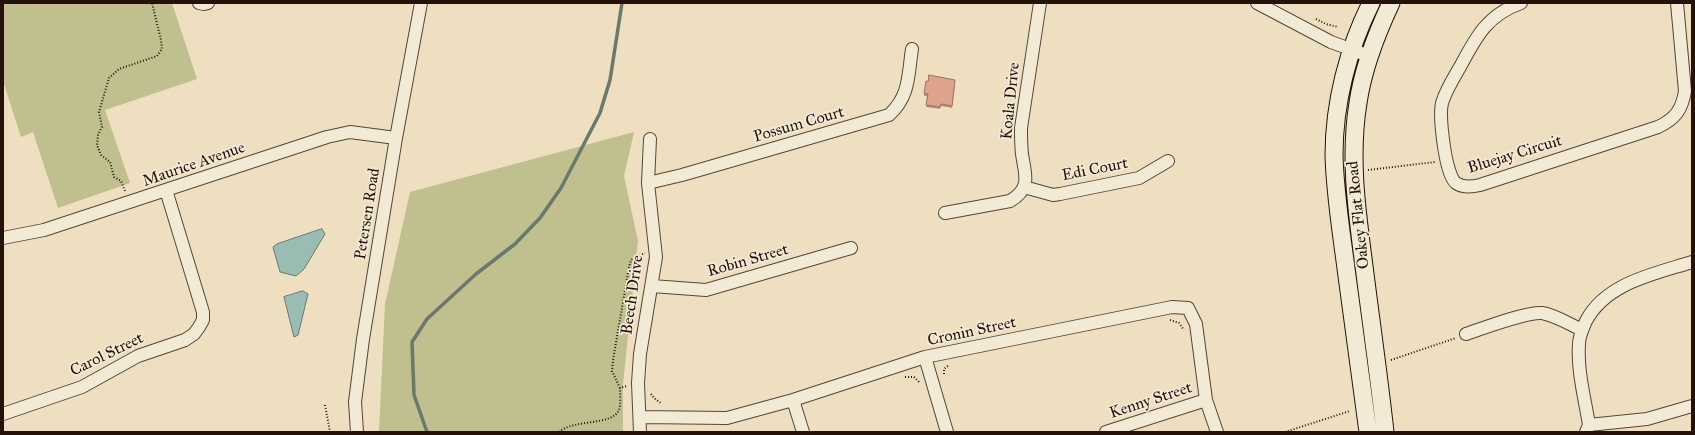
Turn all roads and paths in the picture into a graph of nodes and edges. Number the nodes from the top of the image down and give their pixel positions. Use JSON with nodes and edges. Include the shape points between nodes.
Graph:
{"nodes":[{"id":1,"x":152,"y":3,"type":"edge"},
{"id":2,"x":199,"y":3,"type":"edge"},
{"id":3,"x":208,"y":3,"type":"edge"},
{"id":4,"x":421,"y":3,"type":"edge"},
{"id":5,"x":1040,"y":3,"type":"edge"},
{"id":6,"x":1257,"y":3,"type":"edge"},
{"id":7,"x":1371,"y":3,"type":"edge"},
{"id":8,"x":1391,"y":3,"type":"edge"},
{"id":9,"x":1521,"y":3,"type":"edge"},
{"id":10,"x":1677,"y":3,"type":"edge"},
{"id":11,"x":1312,"y":17,"type":"dead end"},
{"id":12,"x":1338,"y":27,"type":"dead end"},
{"id":13,"x":912,"y":49,"type":"dead end"},
{"id":14,"x":1351,"y":50,"type":"junction"},
{"id":15,"x":1369,"y":56,"type":"junction"},
{"id":16,"x":396,"y":138,"type":"junction"},
{"id":17,"x":650,"y":139,"type":"dead end"},
{"id":18,"x":1168,"y":161,"type":"dead end"},
{"id":19,"x":1446,"y":161,"type":"junction"},
{"id":20,"x":1367,"y":163,"type":"dead end"},
{"id":21,"x":1367,"y":170,"type":"junction"},
{"id":22,"x":1368,"y":177,"type":"dead end"},
{"id":23,"x":648,"y":183,"type":"junction"},
{"id":24,"x":1024,"y":187,"type":"junction"},
{"id":25,"x":166,"y":190,"type":"junction"},
{"id":26,"x":131,"y":203,"type":"junction"},
{"id":27,"x":945,"y":213,"type":"dead end"},
{"id":28,"x":3,"y":238,"type":"edge"},
{"id":29,"x":851,"y":248,"type":"dead end"},
{"id":30,"x":656,"y":252,"type":"junction"},
{"id":31,"x":1692,"y":262,"type":"edge"},
{"id":32,"x":652,"y":286,"type":"junction"},
{"id":33,"x":1168,"y":320,"type":"dead end"},
{"id":34,"x":1196,"y":330,"type":"junction"},
{"id":35,"x":1582,"y":330,"type":"junction"},
{"id":36,"x":1466,"y":334,"type":"joint"},
{"id":37,"x":925,"y":357,"type":"junction"},
{"id":38,"x":952,"y":362,"type":"dead end"},
{"id":39,"x":1392,"y":367,"type":"dead end"},
{"id":40,"x":904,"y":376,"type":"dead end"},
{"id":41,"x":932,"y":381,"type":"junction"},
{"id":42,"x":638,"y":382,"type":"junction"},
{"id":43,"x":620,"y":388,"type":"junction"},
{"id":44,"x":651,"y":390,"type":"dead end"},
{"id":45,"x":793,"y":400,"type":"junction"},
{"id":46,"x":1206,"y":400,"type":"junction"},
{"id":47,"x":325,"y":405,"type":"dead end"},
{"id":48,"x":1692,"y":406,"type":"edge"},
{"id":49,"x":1350,"y":411,"type":"dead end"},
{"id":50,"x":3,"y":414,"type":"edge"},
{"id":51,"x":640,"y":417,"type":"junction"},
{"id":52,"x":666,"y":417,"type":"junction"},
{"id":53,"x":1587,"y":429,"type":"edge"},
{"id":54,"x":330,"y":432,"type":"edge"},
{"id":55,"x":357,"y":432,"type":"edge"},
{"id":56,"x":559,"y":432,"type":"edge"},
{"id":57,"x":640,"y":432,"type":"edge"},
{"id":58,"x":803,"y":432,"type":"edge"},
{"id":59,"x":947,"y":432,"type":"edge"},
{"id":60,"x":1106,"y":432,"type":"edge"},
{"id":61,"x":1217,"y":432,"type":"edge"},
{"id":62,"x":1285,"y":432,"type":"edge"},
{"id":63,"x":1368,"y":432,"type":"edge"},
{"id":64,"x":1385,"y":432,"type":"edge"}],
"edges":[{"from":1,"to":26,"type":"path","via":[[162,49],[157,56],[119,69],[109,78],[98,112],[102,127],[97,145],[101,155],[110,162],[114,177],[121,182]]},
{"from":2,"to":3,"type":"street"},
{"from":4,"to":16,"type":"street","name":"Petersen Road"},
{"from":5,"to":24,"type":"street","name":"Koala Drive","via":[[1022,128],[1021,143],[1026,179]]},
{"from":6,"to":14,"type":"street"},
{"from":7,"to":14,"type":"main road","name":"Oakey Flat Road"},
{"from":8,"to":15,"type":"main road","name":"Oakey Flat Road"},
{"from":9,"to":19,"type":"street","name":"Bluejay Circuit","via":[[1499,14],[1480,31],[1446,93],[1441,115]]},
{"from":10,"to":19,"type":"street","name":"Bluejay Circuit","via":[[1685,91],[1680,109],[1667,123],[1470,187],[1454,182]]},
{"from":11,"to":12,"type":"path"},
{"from":13,"to":23,"type":"street","name":"Possum Court","via":[[906,91],[899,105],[889,115],[682,176]]},
{"from":14,"to":15,"type":"street"},
{"from":14,"to":63,"type":"main road","name":"Oakey Flat Road","via":[[1337,114],[1334,153]]},
{"from":15,"to":64,"type":"main road","name":"Oakey Flat Road","via":[[1358,102],[1353,164],[1356,209]]},
{"from":16,"to":25,"type":"street","name":"Maurice Avenue","via":[[350,132],[327,137]]},
{"from":16,"to":55,"type":"street","name":"Petersen Road","via":[[363,339],[355,402]]},
{"from":17,"to":23,"type":"street","name":"Beech Drive"},
{"from":18,"to":24,"type":"street","name":"Edi Court","via":[[1139,178],[1060,194],[1053,195]]},
{"from":19,"to":21,"type":"path"},
{"from":20,"to":21,"type":"path"},
{"from":21,"to":22,"type":"path"},
{"from":23,"to":30,"type":"street","name":"Beech Drive"},
{"from":24,"to":27,"type":"street","via":[[1018,196],[1010,201]]},
{"from":25,"to":26,"type":"street","name":"Maurice Avenue"},
{"from":25,"to":50,"type":"street","name":"Carol Street","via":[[203,312],[203,320],[194,334],[185,340],[138,356],[82,386]]},
{"from":26,"to":28,"type":"street","name":"Maurice Avenue","via":[[44,230]]},
{"from":29,"to":32,"type":"street","name":"Robin Street","via":[[706,290]]},
{"from":30,"to":32,"type":"street","name":"Beech Drive"},
{"from":30,"to":43,"type":"path","via":[[636,256],[631,260],[629,267],[612,371]]},
{"from":31,"to":35,"type":"street","via":[[1615,290],[1594,309]]},
{"from":32,"to":42,"type":"street","name":"Beech Drive","via":[[640,354]]},
{"from":33,"to":34,"type":"path","via":[[1179,323],[1184,331]]},
{"from":34,"to":37,"type":"street","name":"Cronin Street","via":[[1196,324],[1188,308],[1172,308]]},
{"from":34,"to":46,"type":"street","name":"Cronin Street"},
{"from":35,"to":36,"type":"street","via":[[1554,316],[1541,313]]},
{"from":35,"to":53,"type":"street","via":[[1578,360]]},
{"from":36,"to":39,"type":"path","via":[[1391,360]]},
{"from":37,"to":41,"type":"street"},
{"from":37,"to":45,"type":"street","name":"Cronin Street"},
{"from":38,"to":41,"type":"path","via":[[944,369],[943,378]]},
{"from":40,"to":41,"type":"path","via":[[914,377],[921,385]]},
{"from":41,"to":59,"type":"street"},
{"from":42,"to":43,"type":"path"},
{"from":42,"to":51,"type":"street","name":"Beech Drive"},
{"from":43,"to":56,"type":"path","via":[[619,410],[613,417],[572,425]]},
{"from":44,"to":52,"type":"path","via":[[654,398],[666,405]]},
{"from":45,"to":52,"type":"street","name":"Cronin Street","via":[[727,418]]},
{"from":45,"to":58,"type":"street"},
{"from":46,"to":60,"type":"street","name":"Kenny Street"},
{"from":46,"to":61,"type":"street","name":"Cronin Street"},
{"from":47,"to":54,"type":"path"},
{"from":48,"to":53,"type":"street","via":[[1647,419]]},
{"from":49,"to":62,"type":"path"},
{"from":51,"to":52,"type":"street","name":"Cronin Street"},
{"from":51,"to":57,"type":"street","name":"Beech Drive"}]}
